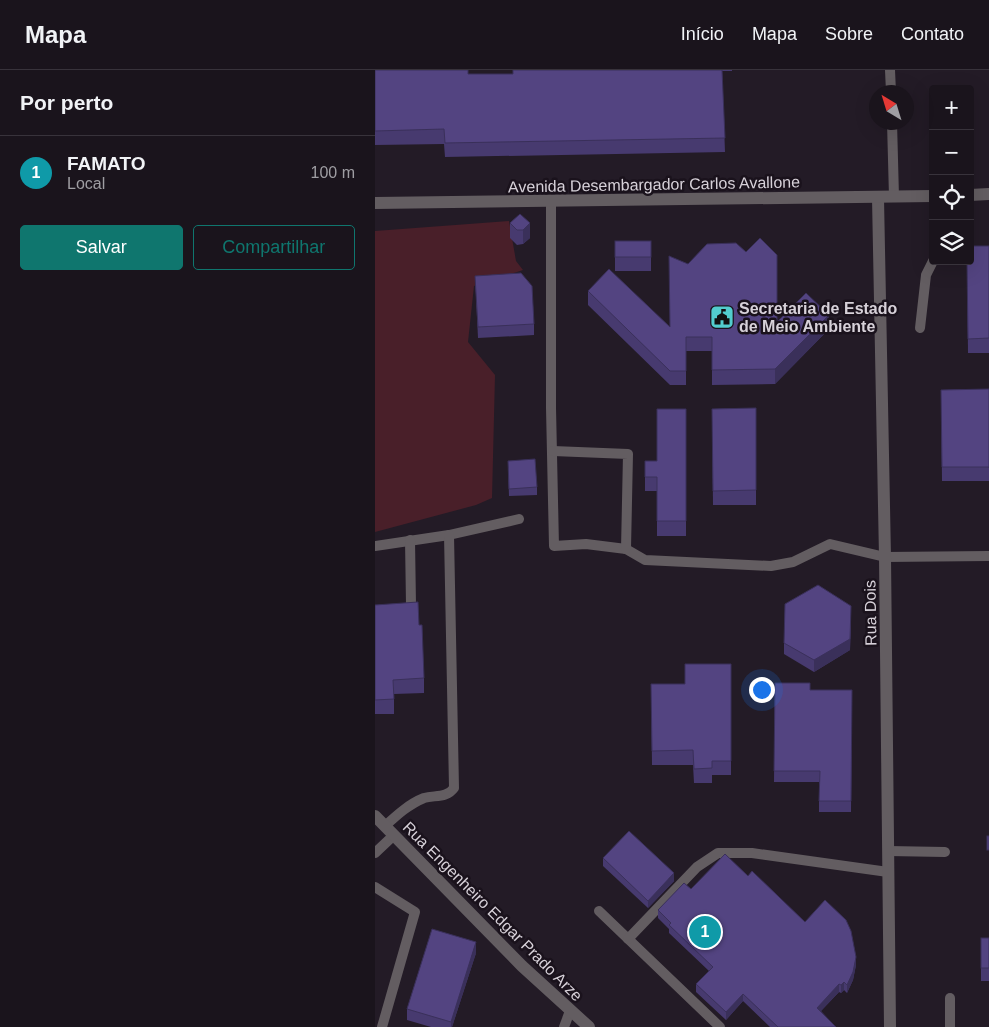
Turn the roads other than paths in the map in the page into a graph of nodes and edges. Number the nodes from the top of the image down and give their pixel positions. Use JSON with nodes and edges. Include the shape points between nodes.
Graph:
{"nodes":[{"id":1,"x":890,"y":70,"type":"edge"},
{"id":2,"x":891,"y":85,"type":"edge"},
{"id":3,"x":892,"y":130,"type":"edge"},
{"id":4,"x":989,"y":194,"type":"edge"},
{"id":5,"x":974,"y":195,"type":"edge"},
{"id":6,"x":929,"y":196,"type":"edge"},
{"id":7,"x":894,"y":197,"type":"junction"},
{"id":8,"x":878,"y":198,"type":"junction"},
{"id":9,"x":551,"y":201,"type":"junction"},
{"id":10,"x":375,"y":203,"type":"edge"},
{"id":11,"x":931,"y":265,"type":"edge"},
{"id":12,"x":920,"y":328,"type":"dead end"},
{"id":13,"x":553,"y":451,"type":"junction"},
{"id":14,"x":519,"y":520,"type":"dead end"},
{"id":15,"x":449,"y":534,"type":"junction"},
{"id":16,"x":410,"y":540,"type":"junction"},
{"id":17,"x":375,"y":546,"type":"edge"},
{"id":18,"x":626,"y":549,"type":"junction"},
{"id":19,"x":989,"y":556,"type":"edge"},
{"id":20,"x":885,"y":557,"type":"junction"},
{"id":21,"x":390,"y":612,"type":"edge"},
{"id":22,"x":375,"y":816,"type":"edge"},
{"id":23,"x":389,"y":831,"type":"junction"},
{"id":24,"x":888,"y":851,"type":"junction"},
{"id":25,"x":945,"y":852,"type":"dead end"},
{"id":26,"x":375,"y":853,"type":"edge"},
{"id":27,"x":888,"y":872,"type":"junction"},
{"id":28,"x":375,"y":887,"type":"edge"},
{"id":29,"x":599,"y":911,"type":"dead end"},
{"id":30,"x":627,"y":939,"type":"junction"},
{"id":31,"x":950,"y":998,"type":"dead end"},
{"id":32,"x":570,"y":1011,"type":"junction"},
{"id":33,"x":382,"y":1027,"type":"edge"},
{"id":34,"x":564,"y":1027,"type":"edge"},
{"id":35,"x":589,"y":1027,"type":"edge"},
{"id":36,"x":720,"y":1027,"type":"edge"},
{"id":37,"x":890,"y":1027,"type":"edge"},
{"id":38,"x":951,"y":1027,"type":"edge"}],
"edges":[{"from":1,"to":2,"type":"lane"},
{"from":3,"to":7,"type":"lane"},
{"from":4,"to":5,"type":"street"},
{"from":6,"to":7,"type":"street","name":"Avenida Desembargador Carlos Avallone"},
{"from":7,"to":8,"type":"street","name":"Avenida Desembargador Carlos Avallone"},
{"from":8,"to":9,"type":"street","name":"Avenida Desembargador Carlos Avallone"},
{"from":8,"to":20,"type":"street","name":"Rua Dois"},
{"from":9,"to":10,"type":"street","name":"Avenida Desembargador Carlos Avallone"},
{"from":9,"to":13,"type":"lane"},
{"from":11,"to":12,"type":"lane","via":[[926,275]]},
{"from":13,"to":18,"type":"lane","via":[[554,546],[586,544]]},
{"from":13,"to":18,"type":"lane","via":[[628,454]]},
{"from":14,"to":15,"type":"lane"},
{"from":15,"to":16,"type":"lane"},
{"from":15,"to":23,"type":"lane","via":[[454,788],[447,795],[425,798],[410,805]]},
{"from":16,"to":17,"type":"lane"},
{"from":16,"to":21,"type":"lane","via":[[411,605],[405,611]]},
{"from":18,"to":20,"type":"lane","via":[[645,560],[771,566],[793,562],[830,544]]},
{"from":19,"to":20,"type":"lane"},
{"from":20,"to":24,"type":"street","name":"Rua Dois"},
{"from":22,"to":23,"type":"street","name":"Rua Engenheiro Edgar Prado Arze"},
{"from":23,"to":26,"type":"lane"},
{"from":23,"to":32,"type":"street","name":"Rua Engenheiro Edgar Prado Arze"},
{"from":24,"to":25,"type":"lane"},
{"from":24,"to":27,"type":"street","name":"Rua Dois"},
{"from":27,"to":30,"type":"lane","via":[[752,853],[718,853],[697,867]]},
{"from":27,"to":37,"type":"street","name":"Rua Dois"},
{"from":28,"to":33,"type":"lane","via":[[415,912]]},
{"from":29,"to":30,"type":"lane"},
{"from":30,"to":36,"type":"lane"},
{"from":31,"to":38,"type":"lane"},
{"from":32,"to":34,"type":"lane"},
{"from":32,"to":35,"type":"street","name":"Rua Engenheiro Edgar Prado Arze"}]}
